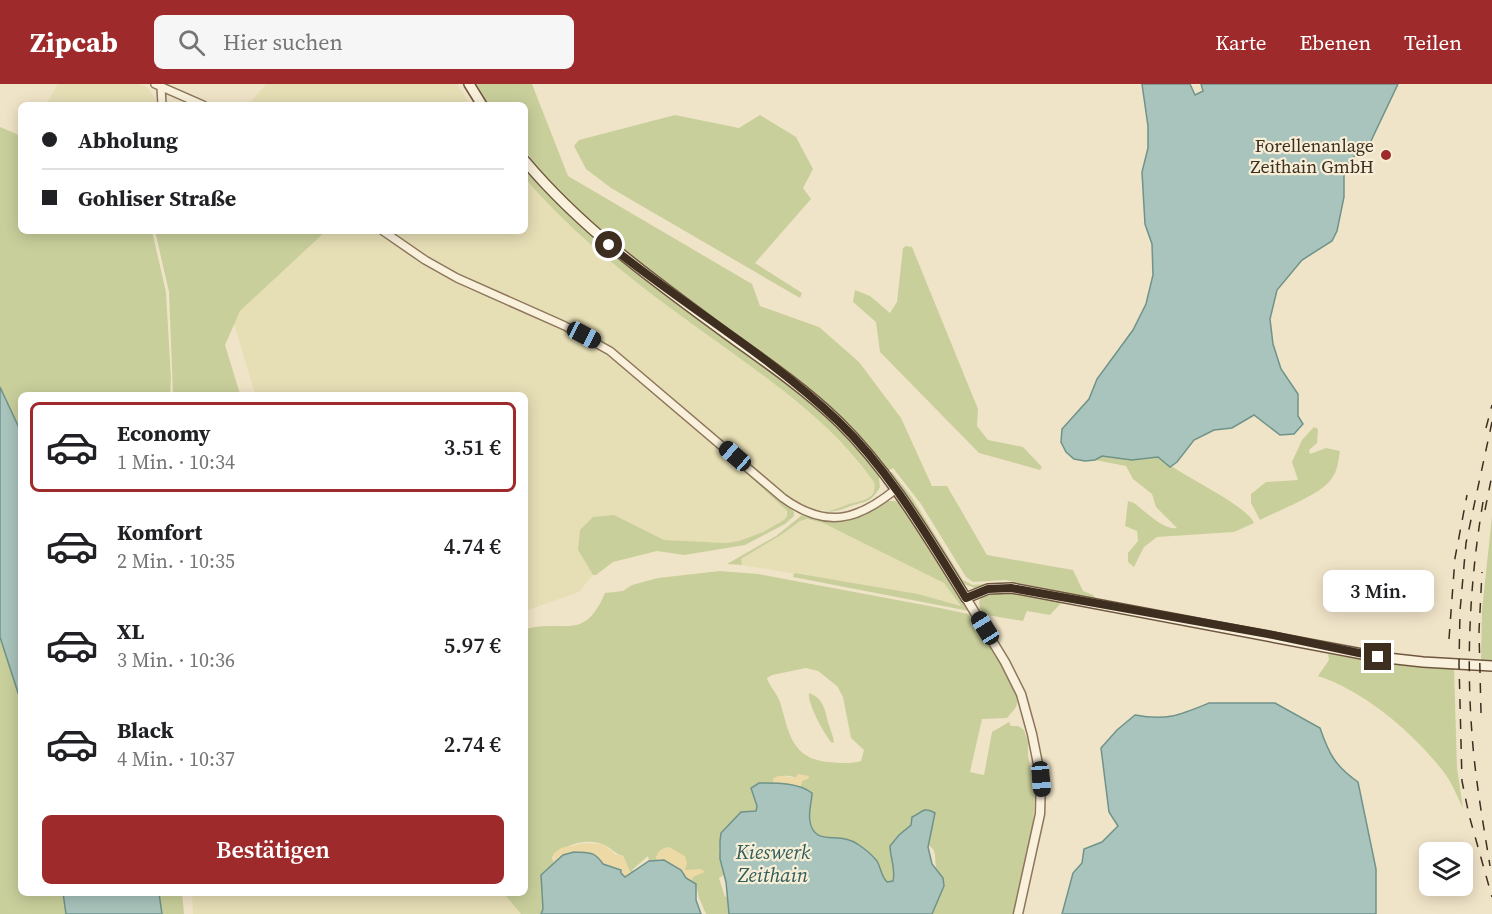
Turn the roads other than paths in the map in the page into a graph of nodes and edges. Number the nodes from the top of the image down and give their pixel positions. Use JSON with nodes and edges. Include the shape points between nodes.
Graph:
{"nodes":[{"id":1,"x":469,"y":84,"type":"edge"},
{"id":2,"x":158,"y":85,"type":"edge"},
{"id":3,"x":161,"y":102,"type":"edge"},
{"id":4,"x":196,"y":102,"type":"edge"},
{"id":5,"x":480,"y":102,"type":"edge"},
{"id":6,"x":528,"y":164,"type":"edge"},
{"id":7,"x":387,"y":234,"type":"edge"},
{"id":8,"x":896,"y":489,"type":"junction"},
{"id":9,"x":966,"y":598,"type":"junction"},
{"id":10,"x":1492,"y":666,"type":"edge"},
{"id":11,"x":1018,"y":914,"type":"edge"}],
"edges":[{"from":1,"to":5,"type":"main road"},
{"from":2,"to":3,"type":"street"},
{"from":2,"to":4,"type":"street"},
{"from":6,"to":8,"type":"main road","via":[[618,252],[813,398],[859,442]]},
{"from":7,"to":8,"type":"street","via":[[457,279],[565,326],[610,351],[801,510],[844,518],[867,509]]},
{"from":8,"to":9,"type":"main road"},
{"from":9,"to":10,"type":"main road","via":[[988,589],[1011,588],[1397,660]]},
{"from":9,"to":11,"type":"street","via":[[1021,694],[1041,779],[1040,814]]}]}
